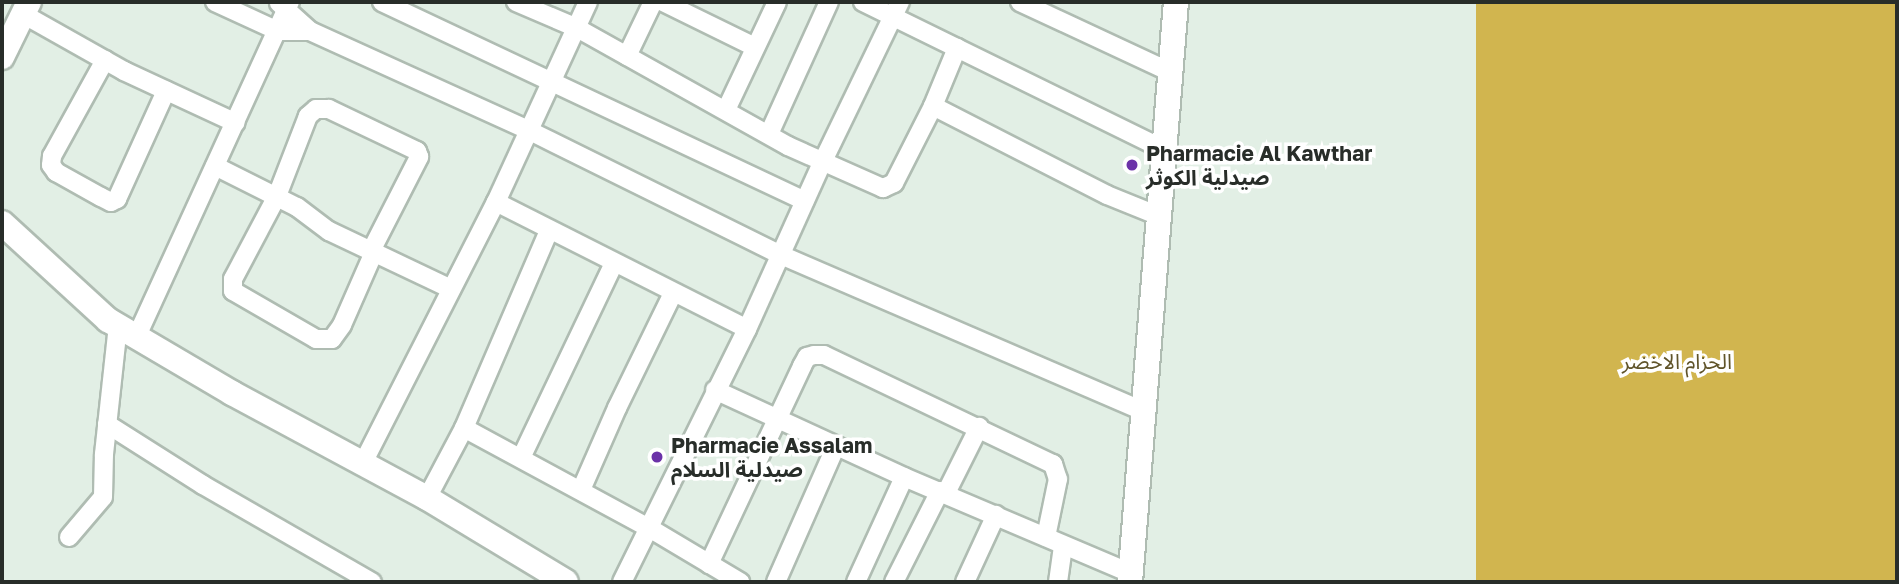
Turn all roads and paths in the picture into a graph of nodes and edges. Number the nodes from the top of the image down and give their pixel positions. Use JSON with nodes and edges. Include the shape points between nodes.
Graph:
{"nodes":[{"id":1,"x":215,"y":2,"type":"edge"},
{"id":2,"x":382,"y":2,"type":"edge"},
{"id":3,"x":516,"y":2,"type":"edge"},
{"id":4,"x":588,"y":2,"type":"edge"},
{"id":5,"x":653,"y":2,"type":"edge"},
{"id":6,"x":663,"y":2,"type":"edge"},
{"id":7,"x":776,"y":2,"type":"edge"},
{"id":8,"x":829,"y":2,"type":"edge"},
{"id":9,"x":863,"y":2,"type":"edge"},
{"id":10,"x":1020,"y":2,"type":"edge"},
{"id":11,"x":285,"y":4,"type":"edge"},
{"id":12,"x":1172,"y":4,"type":"edge"},
{"id":13,"x":24,"y":6,"type":"edge"},
{"id":14,"x":896,"y":9,"type":"edge"},
{"id":15,"x":578,"y":28,"type":"junction"},
{"id":16,"x":278,"y":31,"type":"junction"},
{"id":17,"x":310,"y":31,"type":"junction"},
{"id":18,"x":2,"y":38,"type":"edge"},
{"id":19,"x":755,"y":47,"type":"junction"},
{"id":20,"x":957,"y":48,"type":"junction"},
{"id":21,"x":627,"y":56,"type":"junction"},
{"id":22,"x":2,"y":57,"type":"edge"},
{"id":23,"x":104,"y":60,"type":"junction"},
{"id":24,"x":1170,"y":72,"type":"junction"},
{"id":25,"x":553,"y":84,"type":"junction"},
{"id":26,"x":166,"y":91,"type":"junction"},
{"id":27,"x":933,"y":106,"type":"junction"},
{"id":28,"x":726,"y":110,"type":"junction"},
{"id":29,"x":236,"y":123,"type":"junction"},
{"id":30,"x":530,"y":131,"type":"junction"},
{"id":31,"x":769,"y":134,"type":"junction"},
{"id":32,"x":1164,"y":150,"type":"junction"},
{"id":33,"x":823,"y":161,"type":"junction"},
{"id":34,"x":215,"y":166,"type":"junction"},
{"id":35,"x":277,"y":197,"type":"junction"},
{"id":36,"x":805,"y":201,"type":"junction"},
{"id":37,"x":496,"y":202,"type":"junction"},
{"id":38,"x":1159,"y":216,"type":"junction"},
{"id":39,"x":2,"y":223,"type":"edge"},
{"id":40,"x":549,"y":231,"type":"junction"},
{"id":41,"x":372,"y":252,"type":"junction"},
{"id":42,"x":781,"y":255,"type":"junction"},
{"id":43,"x":614,"y":263,"type":"junction"},
{"id":44,"x":452,"y":289,"type":"junction"},
{"id":45,"x":673,"y":293,"type":"junction"},
{"id":46,"x":747,"y":329,"type":"junction"},
{"id":47,"x":127,"y":332,"type":"junction"},
{"id":48,"x":715,"y":390,"type":"junction"},
{"id":49,"x":1143,"y":411,"type":"junction"},
{"id":50,"x":779,"y":421,"type":"junction"},
{"id":51,"x":107,"y":424,"type":"junction"},
{"id":52,"x":464,"y":428,"type":"junction"},
{"id":53,"x":979,"y":428,"type":"junction"},
{"id":54,"x":836,"y":446,"type":"junction"},
{"id":55,"x":521,"y":458,"type":"junction"},
{"id":56,"x":363,"y":463,"type":"junction"},
{"id":57,"x":904,"y":477,"type":"junction"},
{"id":58,"x":581,"y":491,"type":"junction"},
{"id":59,"x":943,"y":492,"type":"junction"},
{"id":60,"x":427,"y":498,"type":"junction"},
{"id":61,"x":996,"y":515,"type":"junction"},
{"id":62,"x":651,"y":528,"type":"junction"},
{"id":63,"x":69,"y":537,"type":"dead end"},
{"id":64,"x":1046,"y":537,"type":"junction"},
{"id":65,"x":1063,"y":545,"type":"junction"},
{"id":66,"x":709,"y":564,"type":"junction"},
{"id":67,"x":1130,"y":578,"type":"edge"},
{"id":68,"x":372,"y":582,"type":"edge"},
{"id":69,"x":566,"y":582,"type":"edge"},
{"id":70,"x":622,"y":582,"type":"edge"},
{"id":71,"x":740,"y":582,"type":"edge"},
{"id":72,"x":776,"y":582,"type":"edge"},
{"id":73,"x":856,"y":582,"type":"edge"},
{"id":74,"x":894,"y":582,"type":"edge"},
{"id":75,"x":965,"y":582,"type":"edge"},
{"id":76,"x":1058,"y":582,"type":"edge"}],
"edges":[{"from":1,"to":16,"type":"street"},
{"from":2,"to":25,"type":"street"},
{"from":3,"to":15,"type":"street"},
{"from":4,"to":15,"type":"street"},
{"from":5,"to":21,"type":"street"},
{"from":6,"to":19,"type":"street"},
{"from":7,"to":19,"type":"street"},
{"from":8,"to":31,"type":"street"},
{"from":9,"to":14,"type":"street"},
{"from":10,"to":24,"type":"street"},
{"from":11,"to":16,"type":"street"},
{"from":11,"to":17,"type":"street"},
{"from":12,"to":24,"type":"street"},
{"from":13,"to":18,"type":"street"},
{"from":13,"to":22,"type":"street"},
{"from":13,"to":23,"type":"street"},
{"from":14,"to":20,"type":"street"},
{"from":14,"to":33,"type":"street"},
{"from":15,"to":21,"type":"street"},
{"from":15,"to":25,"type":"street"},
{"from":16,"to":17,"type":"street"},
{"from":16,"to":29,"type":"street"},
{"from":17,"to":30,"type":"street"},
{"from":19,"to":28,"type":"street"},
{"from":20,"to":27,"type":"street"},
{"from":20,"to":32,"type":"street"},
{"from":21,"to":28,"type":"street"},
{"from":23,"to":26,"type":"street"},
{"from":23,"to":26,"type":"street","via":[[51,165],[101,198],[117,199]]},
{"from":24,"to":32,"type":"street"},
{"from":25,"to":30,"type":"street"},
{"from":25,"to":36,"type":"street"},
{"from":26,"to":29,"type":"street"},
{"from":27,"to":33,"type":"street","via":[[888,187]]},
{"from":27,"to":38,"type":"street","via":[[1107,195]]},
{"from":28,"to":31,"type":"street"},
{"from":29,"to":34,"type":"street"},
{"from":30,"to":37,"type":"street"},
{"from":30,"to":42,"type":"street"},
{"from":31,"to":33,"type":"street"},
{"from":32,"to":38,"type":"street"},
{"from":33,"to":36,"type":"street"},
{"from":34,"to":35,"type":"street"},
{"from":34,"to":47,"type":"street"},
{"from":35,"to":41,"type":"street"},
{"from":35,"to":41,"type":"street","via":[[233,279],[235,295],[316,339],[332,339]]},
{"from":35,"to":41,"type":"street","via":[[308,116],[316,109],[329,109],[412,146],[419,157]]},
{"from":36,"to":42,"type":"street"},
{"from":37,"to":40,"type":"street"},
{"from":37,"to":44,"type":"street"},
{"from":38,"to":49,"type":"street"},
{"from":39,"to":47,"type":"street","via":[[76,294]]},
{"from":40,"to":43,"type":"street"},
{"from":40,"to":52,"type":"street"},
{"from":41,"to":44,"type":"street"},
{"from":42,"to":46,"type":"street"},
{"from":42,"to":49,"type":"street"},
{"from":43,"to":45,"type":"street"},
{"from":43,"to":55,"type":"street"},
{"from":44,"to":56,"type":"street"},
{"from":45,"to":46,"type":"street"},
{"from":45,"to":58,"type":"street"},
{"from":46,"to":48,"type":"street"},
{"from":47,"to":51,"type":"street"},
{"from":47,"to":56,"type":"street"},
{"from":48,"to":50,"type":"street"},
{"from":48,"to":62,"type":"street"},
{"from":49,"to":67,"type":"street"},
{"from":50,"to":53,"type":"street","via":[[807,357],[824,355]]},
{"from":50,"to":54,"type":"street"},
{"from":50,"to":66,"type":"street"},
{"from":51,"to":63,"type":"street","via":[[103,496]]},
{"from":51,"to":68,"type":"street"},
{"from":52,"to":55,"type":"street"},
{"from":52,"to":60,"type":"street"},
{"from":53,"to":59,"type":"street"},
{"from":53,"to":64,"type":"street","via":[[1053,464],[1058,479]]},
{"from":54,"to":57,"type":"street"},
{"from":54,"to":72,"type":"street"},
{"from":55,"to":58,"type":"street"},
{"from":56,"to":60,"type":"street"},
{"from":57,"to":59,"type":"street"},
{"from":57,"to":73,"type":"street"},
{"from":58,"to":62,"type":"street"},
{"from":59,"to":61,"type":"street"},
{"from":59,"to":74,"type":"street"},
{"from":60,"to":69,"type":"street"},
{"from":61,"to":64,"type":"street"},
{"from":61,"to":75,"type":"street"},
{"from":62,"to":66,"type":"street"},
{"from":62,"to":70,"type":"street"},
{"from":64,"to":65,"type":"street"},
{"from":65,"to":67,"type":"street"},
{"from":65,"to":76,"type":"street"},
{"from":66,"to":71,"type":"street"}]}
